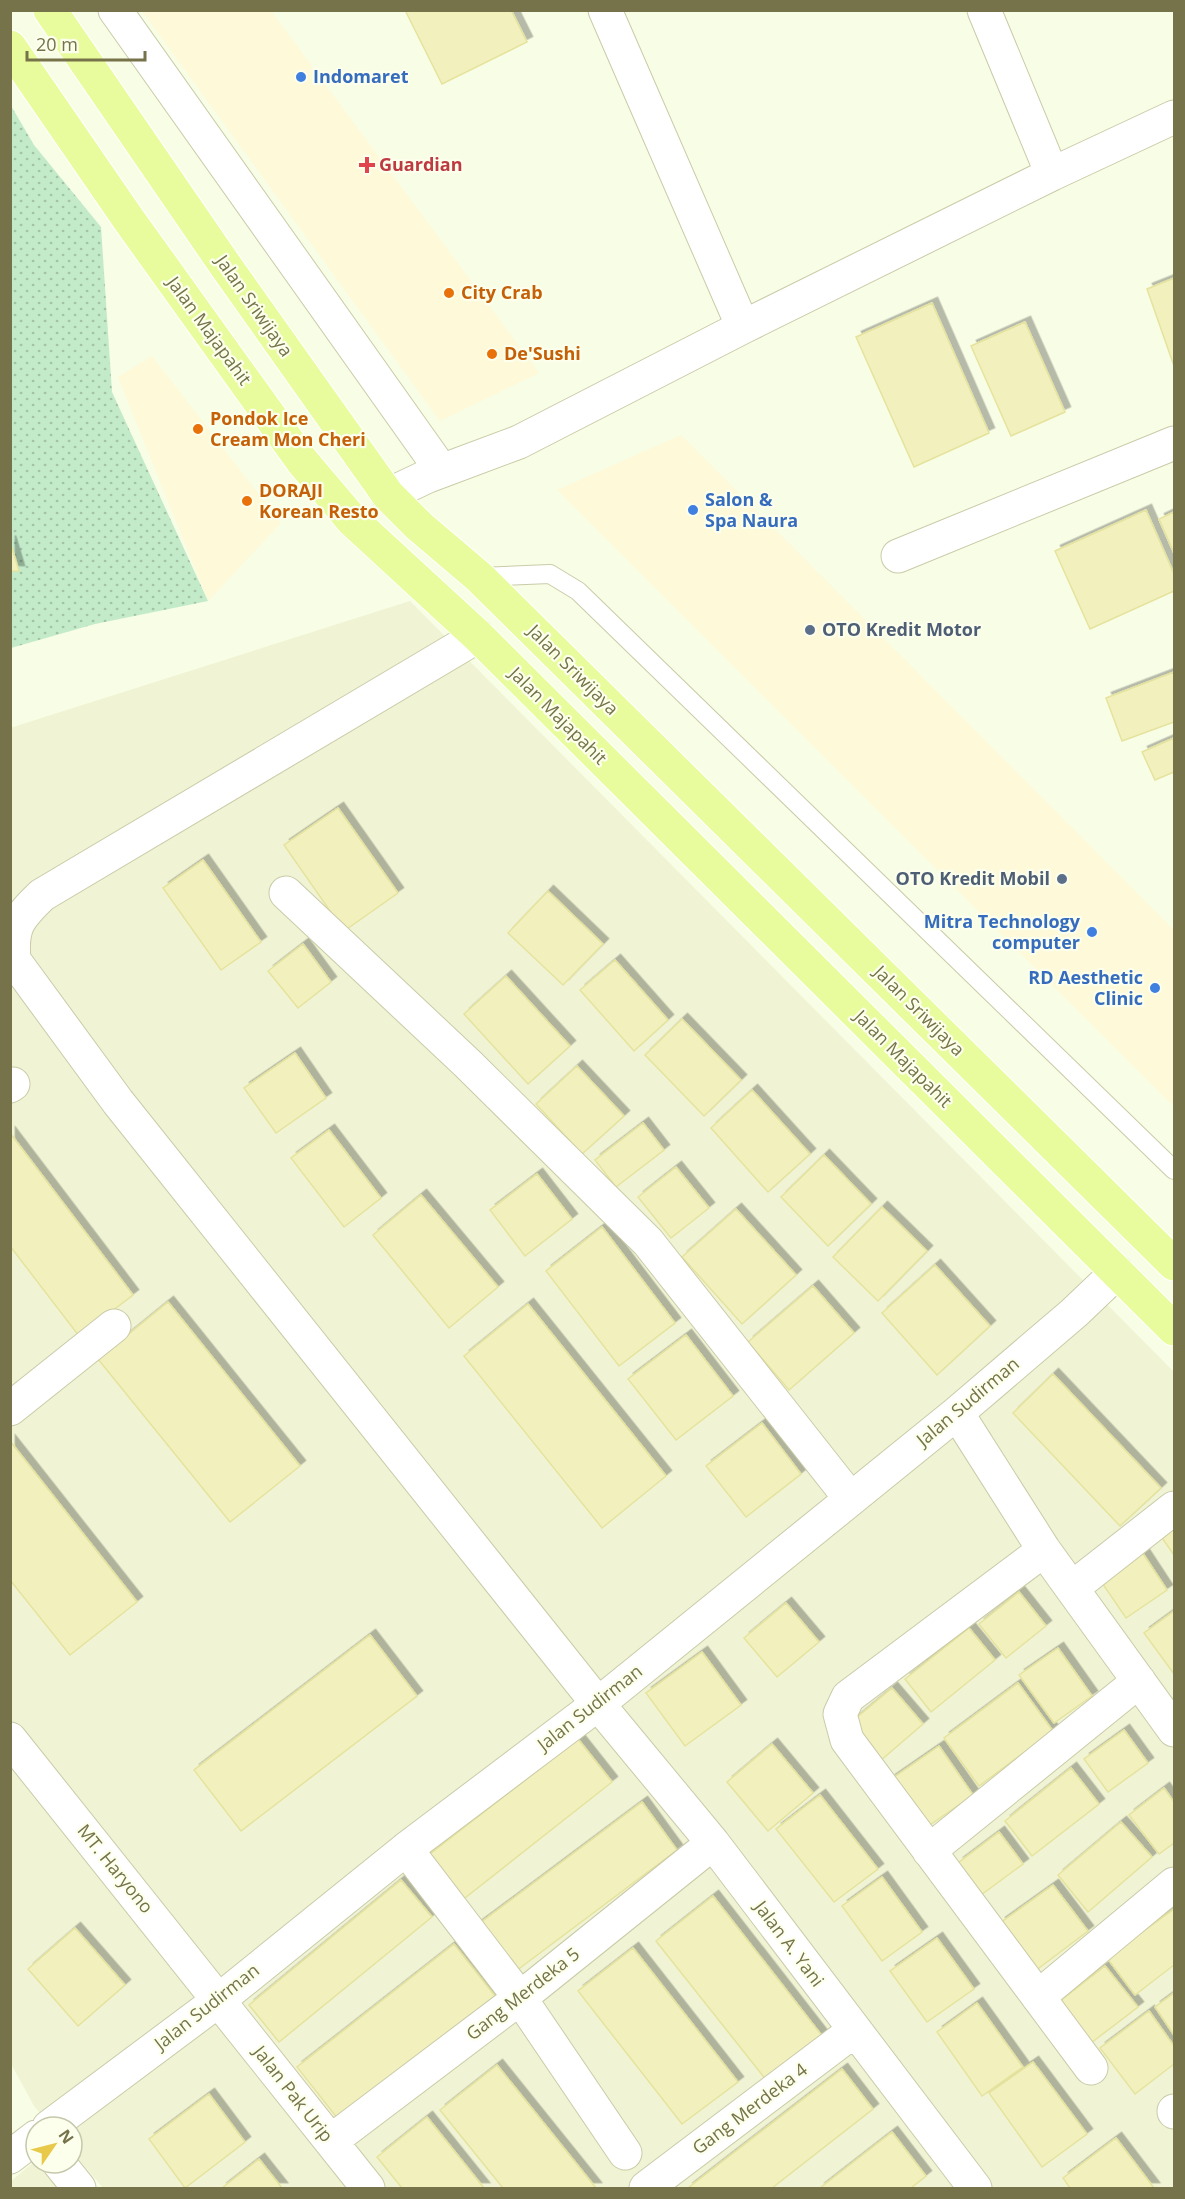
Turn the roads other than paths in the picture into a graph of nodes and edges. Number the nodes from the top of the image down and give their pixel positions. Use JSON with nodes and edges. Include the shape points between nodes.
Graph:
{"nodes":[{"id":1,"x":50,"y":10,"type":"edge"},
{"id":2,"x":115,"y":10,"type":"edge"},
{"id":3,"x":605,"y":10,"type":"edge"},
{"id":4,"x":984,"y":10,"type":"edge"},
{"id":5,"x":10,"y":47,"type":"edge"},
{"id":6,"x":1174,"y":117,"type":"edge"},
{"id":7,"x":1052,"y":174,"type":"junction"},
{"id":8,"x":743,"y":327,"type":"junction"},
{"id":9,"x":1174,"y":443,"type":"edge"},
{"id":10,"x":442,"y":471,"type":"junction"},
{"id":11,"x":388,"y":495,"type":"junction"},
{"id":12,"x":898,"y":556,"type":"dead end"},
{"id":13,"x":479,"y":577,"type":"junction"},
{"id":14,"x":478,"y":636,"type":"junction"},
{"id":15,"x":286,"y":893,"type":"dead end"},
{"id":16,"x":844,"y":938,"type":"junction"},
{"id":17,"x":813,"y":969,"type":"junction"},
{"id":18,"x":1174,"y":1170,"type":"edge"},
{"id":19,"x":1174,"y":1264,"type":"edge"},
{"id":20,"x":1117,"y":1272,"type":"junction"},
{"id":21,"x":114,"y":1326,"type":"dead end"},
{"id":22,"x":1174,"y":1329,"type":"edge"},
{"id":23,"x":10,"y":1408,"type":"edge"},
{"id":24,"x":957,"y":1413,"type":"junction"},
{"id":25,"x":850,"y":1498,"type":"junction"},
{"id":26,"x":1174,"y":1508,"type":"edge"},
{"id":27,"x":1044,"y":1550,"type":"junction"},
{"id":28,"x":1072,"y":1588,"type":"junction"},
{"id":29,"x":1139,"y":1681,"type":"junction"},
{"id":30,"x":598,"y":1704,"type":"junction"},
{"id":31,"x":1174,"y":1730,"type":"edge"},
{"id":32,"x":10,"y":1739,"type":"edge"},
{"id":33,"x":713,"y":1843,"type":"junction"},
{"id":34,"x":406,"y":1849,"type":"junction"},
{"id":35,"x":929,"y":1851,"type":"junction"},
{"id":36,"x":1174,"y":1884,"type":"edge"},
{"id":37,"x":1038,"y":1997,"type":"junction"},
{"id":38,"x":520,"y":1998,"type":"junction"},
{"id":39,"x":219,"y":2000,"type":"junction"},
{"id":40,"x":855,"y":2030,"type":"junction"},
{"id":41,"x":1091,"y":2068,"type":"dead end"},
{"id":42,"x":65,"y":2115,"type":"edge"},
{"id":43,"x":331,"y":2141,"type":"junction"},
{"id":44,"x":24,"y":2146,"type":"edge"},
{"id":45,"x":626,"y":2153,"type":"dead end"},
{"id":46,"x":10,"y":2157,"type":"edge"},
{"id":47,"x":69,"y":2175,"type":"edge"},
{"id":48,"x":79,"y":2188,"type":"edge"},
{"id":49,"x":368,"y":2188,"type":"edge"},
{"id":50,"x":646,"y":2188,"type":"edge"},
{"id":51,"x":975,"y":2188,"type":"edge"}],
"edges":[{"from":1,"to":11,"type":"main road","name":"Jalan Sriwijaya"},
{"from":2,"to":10,"type":"street"},
{"from":3,"to":8,"type":"street"},
{"from":4,"to":7,"type":"street"},
{"from":5,"to":14,"type":"main road","name":"Jalan Majapahit","via":[[302,461],[352,520]]},
{"from":6,"to":7,"type":"street"},
{"from":7,"to":8,"type":"street"},
{"from":8,"to":10,"type":"street","via":[[519,442]]},
{"from":9,"to":12,"type":"street"},
{"from":10,"to":11,"type":"street"},
{"from":11,"to":13,"type":"main road","name":"Jalan Sriwijaya"},
{"from":13,"to":16,"type":"main road","name":"Jalan Sriwijaya"},
{"from":13,"to":18,"type":"lane","via":[[550,574],[578,591]]},
{"from":14,"to":17,"type":"main road","name":"Jalan Majapahit"},
{"from":14,"to":30,"type":"street","name":"Jalan A. Yani","via":[[42,895],[16,925],[12,940],[14,960],[118,1102]]},
{"from":15,"to":25,"type":"street","via":[[468,1064],[648,1242]]},
{"from":16,"to":17,"type":"main road"},
{"from":16,"to":19,"type":"main road","name":"Jalan Sriwijaya"},
{"from":17,"to":20,"type":"main road","name":"Jalan Majapahit"},
{"from":20,"to":22,"type":"main road","name":"Jalan Majapahit"},
{"from":20,"to":24,"type":"street","name":"Jalan Sudirman"},
{"from":21,"to":23,"type":"street"},
{"from":24,"to":25,"type":"street","name":"Jalan Sudirman"},
{"from":24,"to":27,"type":"street"},
{"from":25,"to":30,"type":"street","name":"Jalan Sudirman"},
{"from":26,"to":28,"type":"street"},
{"from":27,"to":28,"type":"street"},
{"from":27,"to":35,"type":"street","via":[[848,1697],[840,1714],[847,1740]]},
{"from":28,"to":29,"type":"street"},
{"from":29,"to":31,"type":"street"},
{"from":29,"to":35,"type":"street"},
{"from":30,"to":33,"type":"street","name":"Jalan A. Yani"},
{"from":30,"to":34,"type":"street","name":"Jalan Sudirman"},
{"from":32,"to":39,"type":"street","name":"MT. Haryono"},
{"from":33,"to":38,"type":"street","name":"Gang Merdeka 5"},
{"from":33,"to":40,"type":"street","name":"Jalan A. Yani"},
{"from":34,"to":38,"type":"street"},
{"from":34,"to":39,"type":"street","name":"Jalan Sudirman"},
{"from":35,"to":37,"type":"street"},
{"from":36,"to":37,"type":"street"},
{"from":37,"to":41,"type":"street"},
{"from":38,"to":43,"type":"street","name":"Gang Merdeka 5"},
{"from":38,"to":45,"type":"street"},
{"from":39,"to":42,"type":"street","name":"Jalan Sudirman"},
{"from":39,"to":43,"type":"street","name":"Jalan Pak Urip"},
{"from":40,"to":50,"type":"street","name":"Gang Merdeka 4"},
{"from":40,"to":51,"type":"street","name":"Jalan A. Yani"},
{"from":43,"to":49,"type":"street","name":"Jalan Pak Urip"},
{"from":44,"to":46,"type":"street"},
{"from":47,"to":48,"type":"street"}]}
